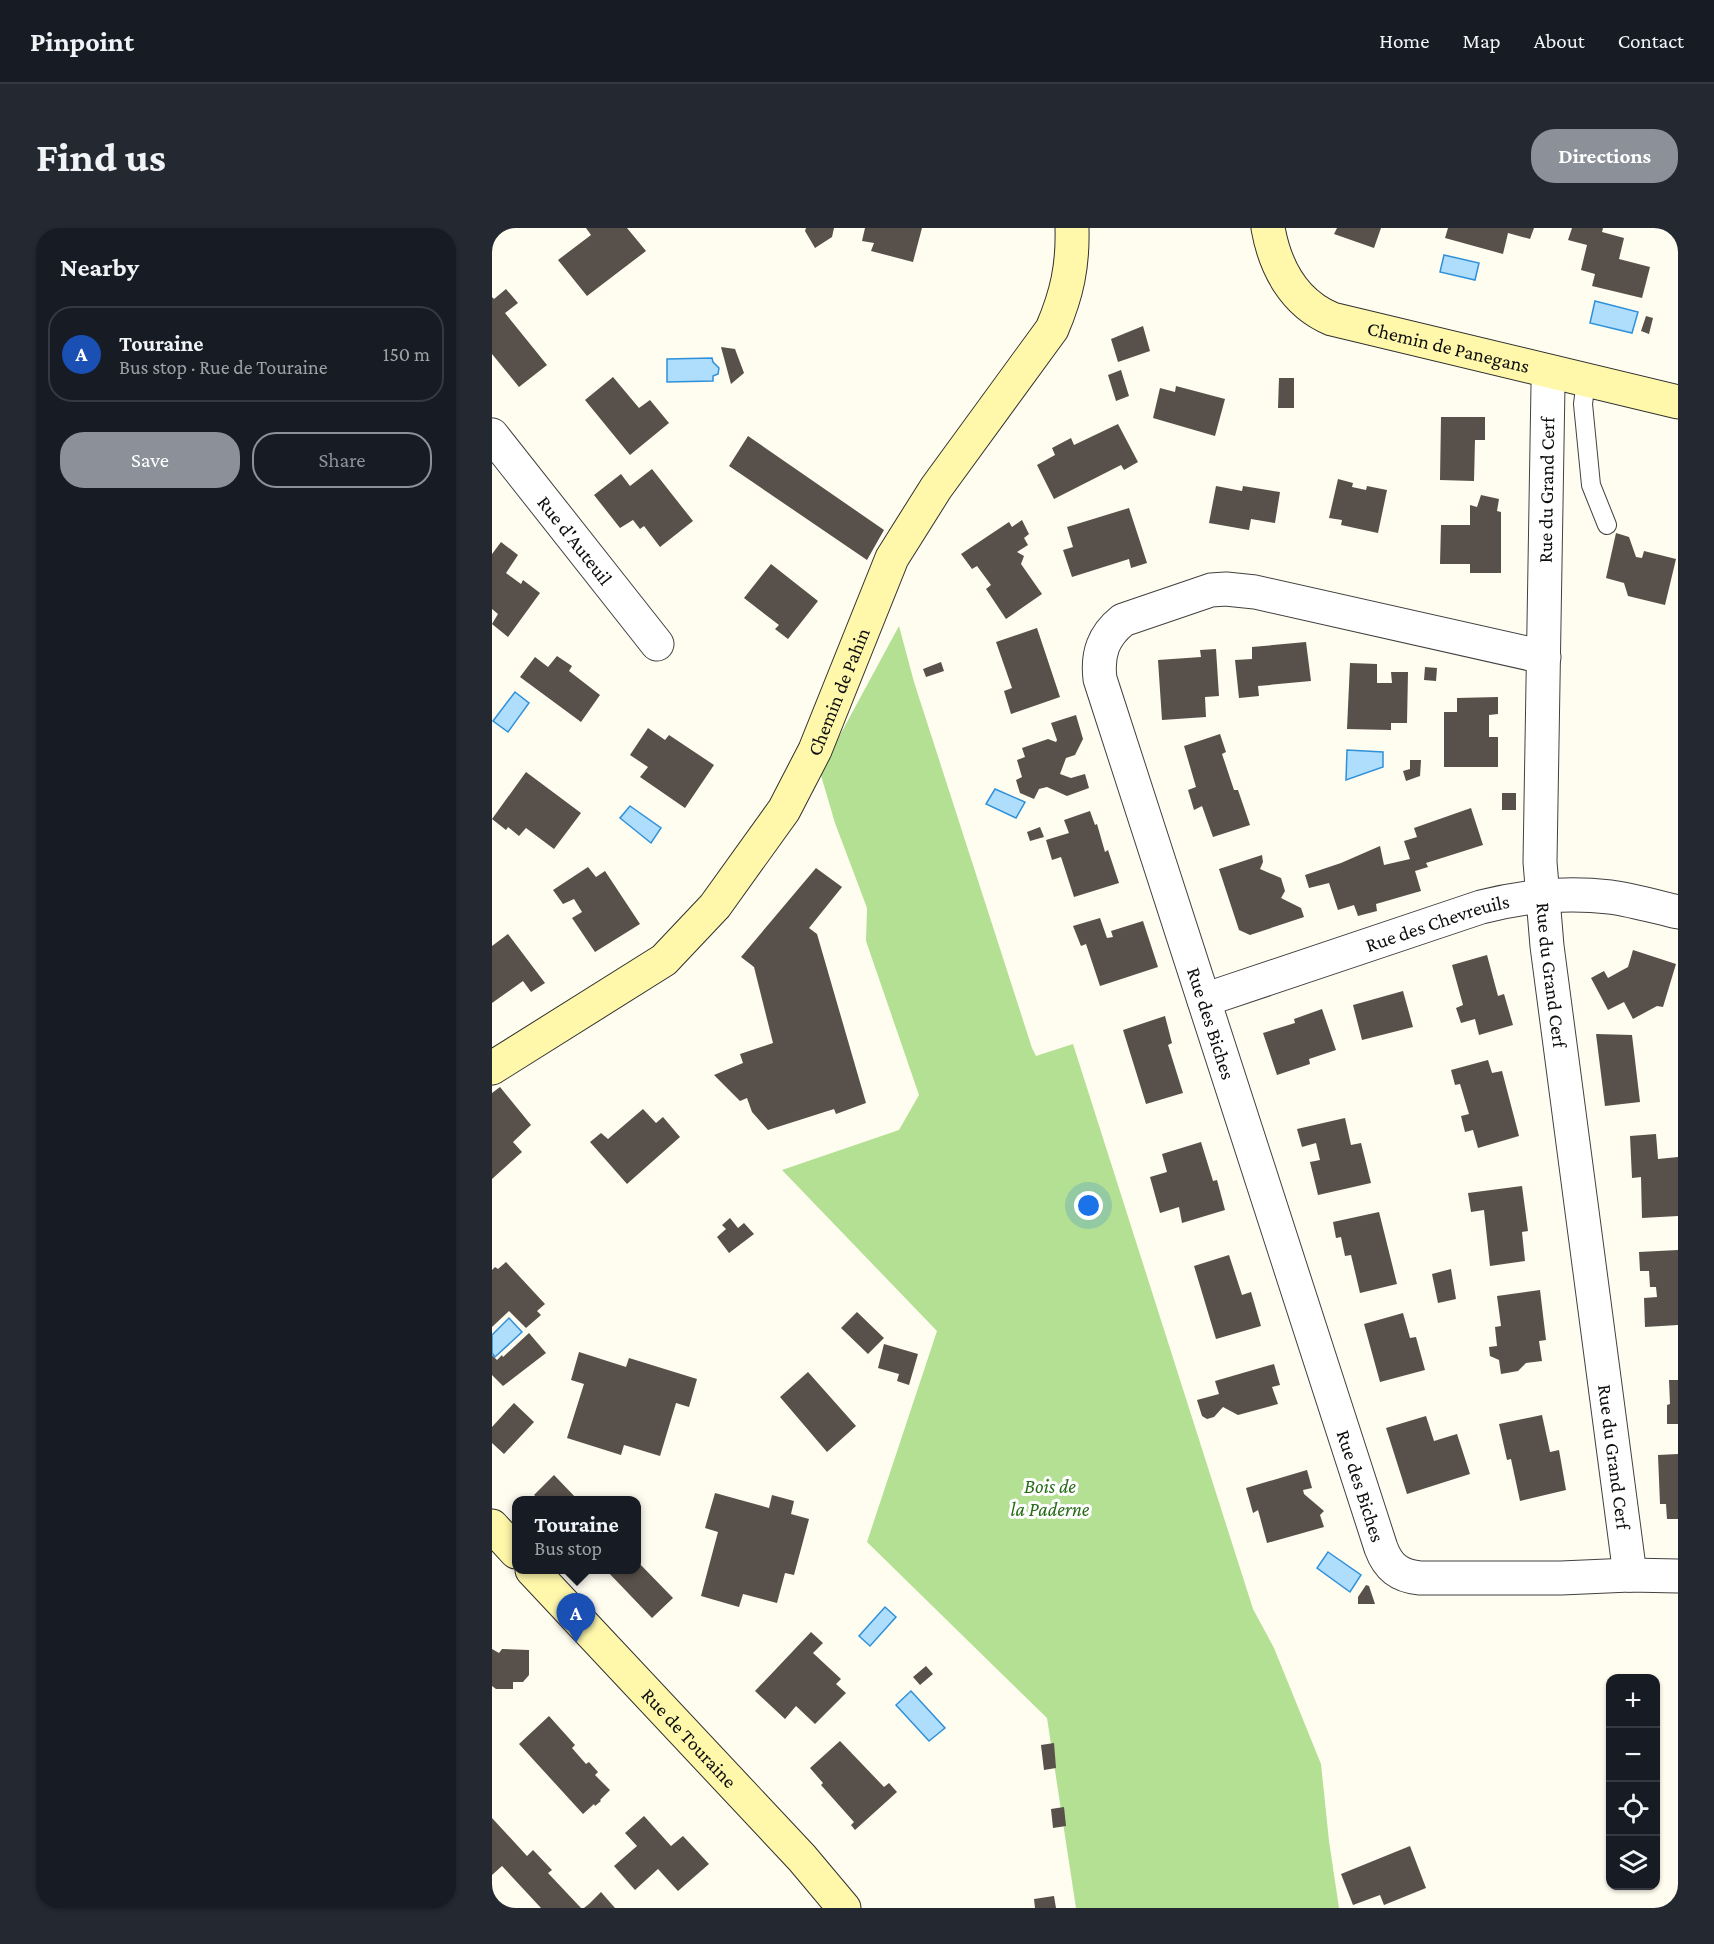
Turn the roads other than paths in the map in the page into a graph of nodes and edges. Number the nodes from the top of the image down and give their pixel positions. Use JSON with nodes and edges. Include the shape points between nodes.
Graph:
{"nodes":[{"id":1,"x":1072,"y":228,"type":"edge"},
{"id":2,"x":1268,"y":228,"type":"edge"},
{"id":3,"x":1551,"y":372,"type":"junction"},
{"id":4,"x":1586,"y":380,"type":"junction"},
{"id":5,"x":1678,"y":402,"type":"edge"},
{"id":6,"x":492,"y":435,"type":"edge"},
{"id":7,"x":1607,"y":525,"type":"dead end"},
{"id":8,"x":657,"y":644,"type":"dead end"},
{"id":9,"x":1544,"y":657,"type":"junction"},
{"id":10,"x":1543,"y":896,"type":"junction"},
{"id":11,"x":1678,"y":912,"type":"edge"},
{"id":12,"x":1204,"y":1000,"type":"junction"},
{"id":13,"x":492,"y":1068,"type":"edge"},
{"id":14,"x":492,"y":1526,"type":"edge"},
{"id":15,"x":512,"y":1548,"type":"edge"},
{"id":16,"x":537,"y":1574,"type":"edge"},
{"id":17,"x":1630,"y":1575,"type":"junction"},
{"id":18,"x":1678,"y":1576,"type":"edge"},
{"id":19,"x":844,"y":1908,"type":"edge"}],
"edges":[{"from":1,"to":13,"type":"main road","name":"Chemin de Pahin","via":[[1068,286],[1052,329],[936,488],[892,558],[815,750],[784,810],[715,906],[664,960]]},
{"from":2,"to":3,"type":"main road","name":"Chemin de Panegans","via":[[1285,278],[1304,302],[1322,315]]},
{"from":3,"to":4,"type":"main road","name":"Chemin de Panegans"},
{"from":3,"to":9,"type":"street","name":"Rue du Grand Cerf"},
{"from":4,"to":5,"type":"main road","name":"Chemin de Panegans"},
{"from":4,"to":7,"type":"lane","via":[[1583,404],[1591,485]]},
{"from":6,"to":8,"type":"street","name":"Rue d'Auteuil"},
{"from":9,"to":10,"type":"street","name":"Rue du Grand Cerf","via":[[1540,862]]},
{"from":9,"to":12,"type":"street","name":"Rue des Biches","via":[[1240,590],[1211,591],[1130,616],[1117,625],[1100,650],[1100,679]]},
{"from":10,"to":11,"type":"street","name":"Rue des Chevreuils","via":[[1612,897]]},
{"from":10,"to":12,"type":"street","name":"Rue des Chevreuils","via":[[1481,906]]},
{"from":10,"to":17,"type":"street","name":"Rue du Grand Cerf"},
{"from":12,"to":17,"type":"street","name":"Rue des Biches","via":[[1389,1565],[1399,1573],[1419,1578]]},
{"from":14,"to":15,"type":"main road"},
{"from":16,"to":19,"type":"main road","name":"Rue de Touraine"},
{"from":17,"to":18,"type":"street","name":"Rue des Biches"}]}
